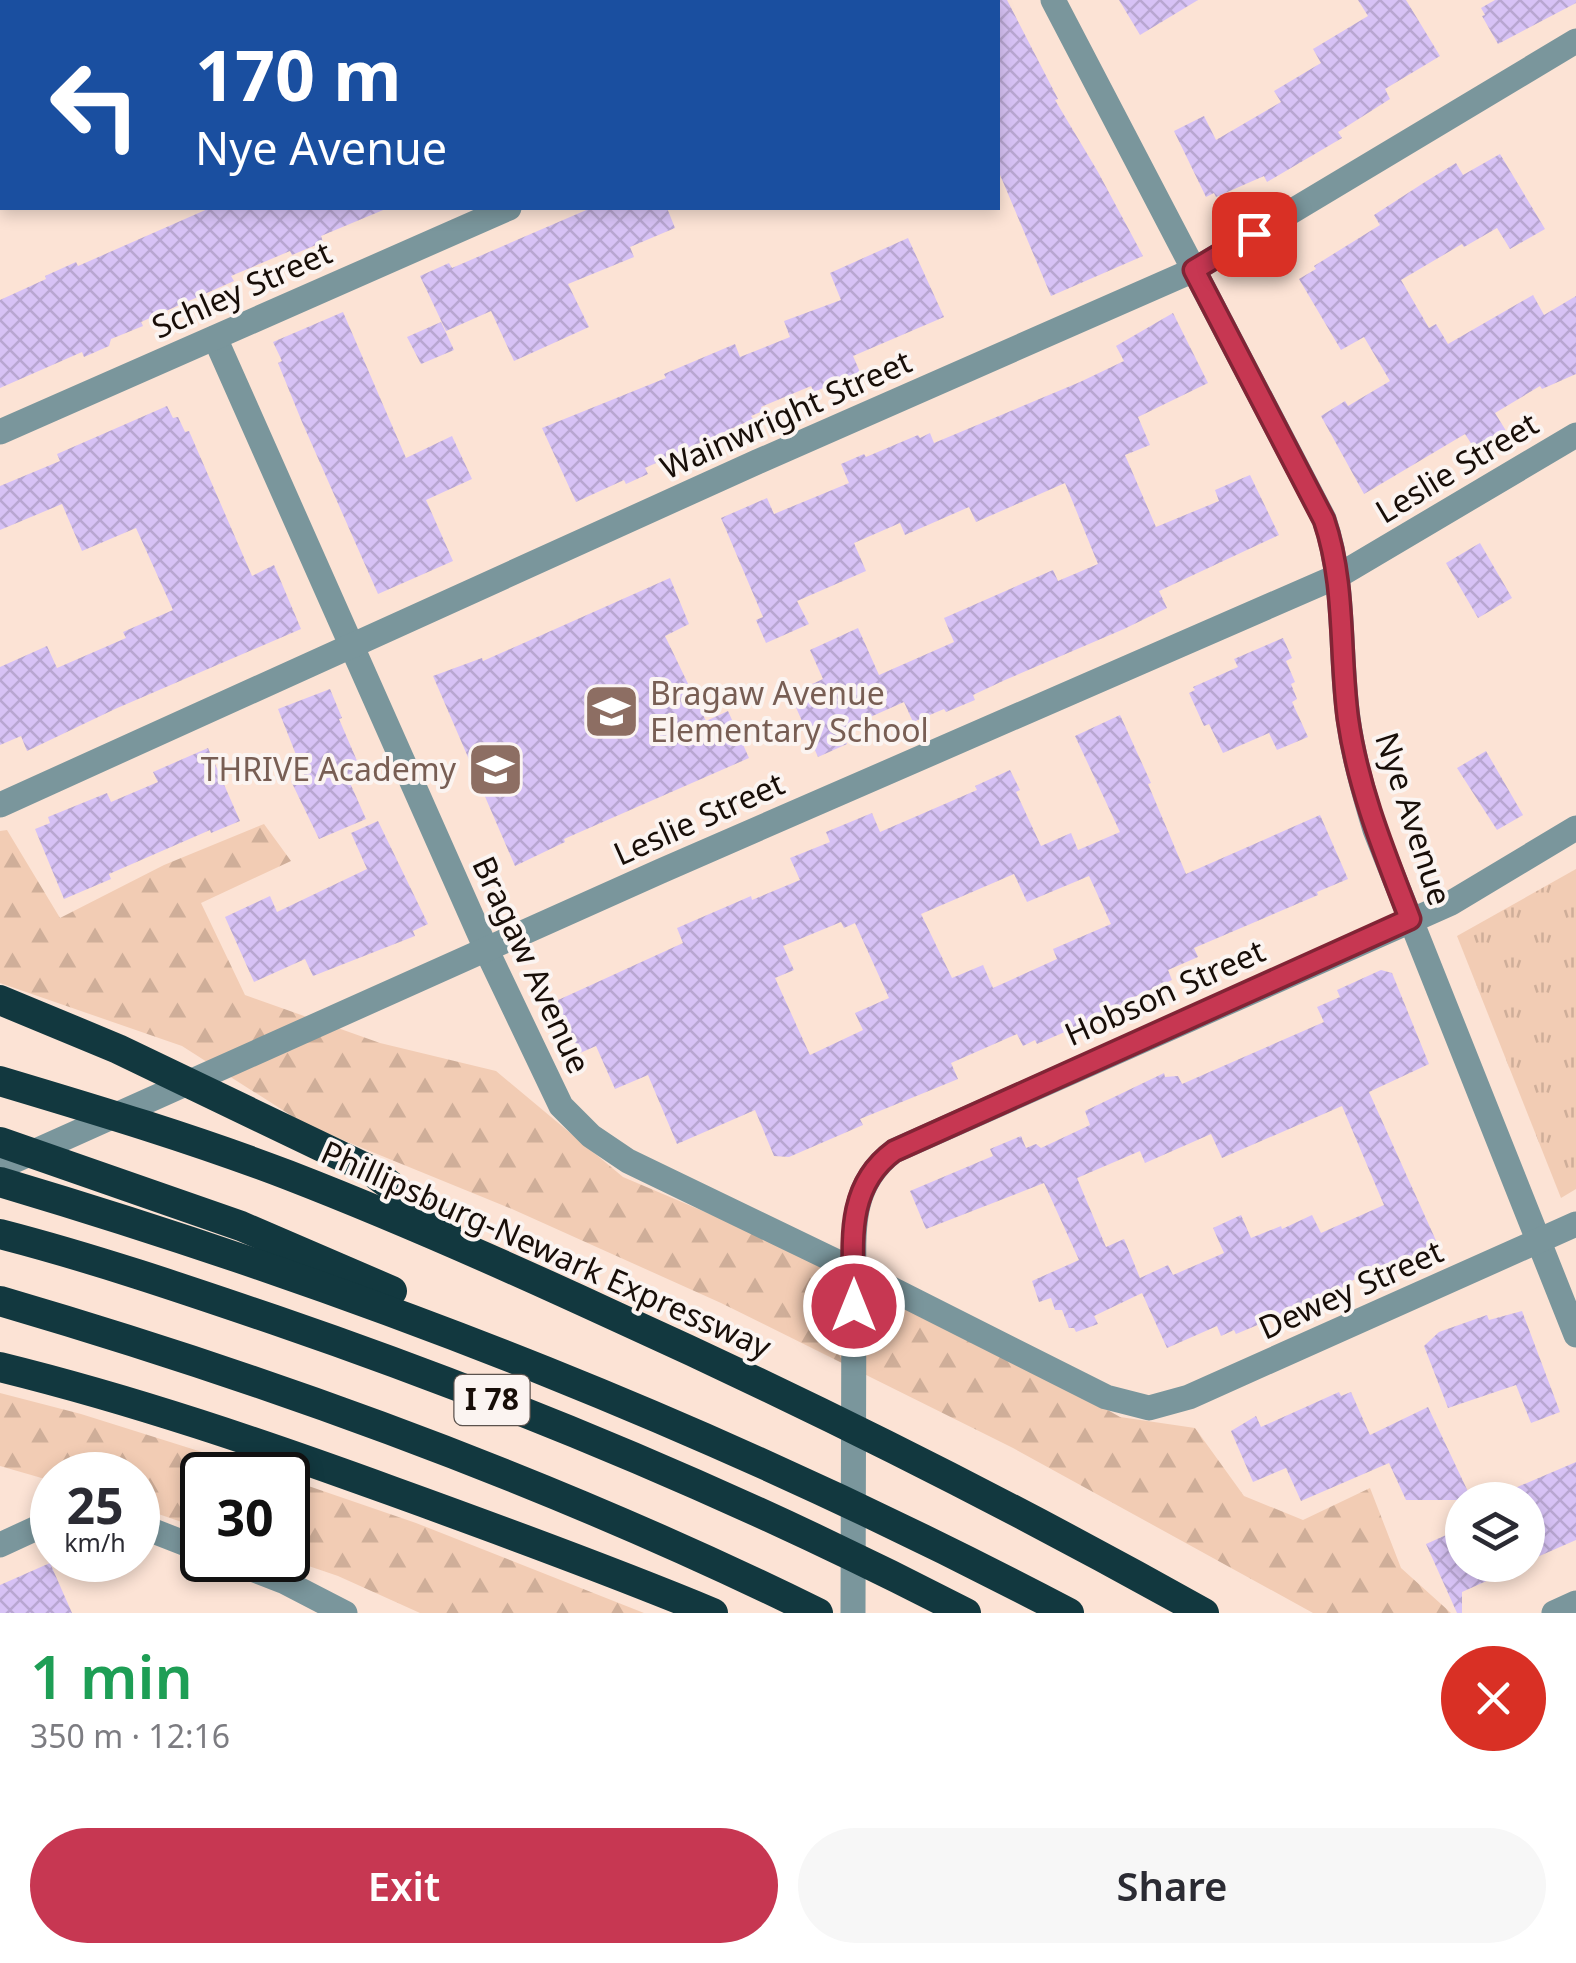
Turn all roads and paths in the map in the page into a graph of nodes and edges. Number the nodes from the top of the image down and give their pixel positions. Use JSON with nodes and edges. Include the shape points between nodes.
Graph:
{"nodes":[{"id":1,"x":1053,"y":0,"type":"edge"},
{"id":2,"x":1576,"y":41,"type":"edge"},
{"id":3,"x":505,"y":210,"type":"edge"},
{"id":4,"x":1194,"y":270,"type":"junction"},
{"id":5,"x":215,"y":338,"type":"junction"},
{"id":6,"x":0,"y":432,"type":"edge"},
{"id":7,"x":1576,"y":435,"type":"edge"},
{"id":8,"x":1338,"y":576,"type":"junction"},
{"id":9,"x":354,"y":647,"type":"junction"},
{"id":10,"x":0,"y":805,"type":"edge"},
{"id":11,"x":1576,"y":828,"type":"edge"},
{"id":12,"x":1410,"y":919,"type":"junction"},
{"id":13,"x":487,"y":951,"type":"junction"},
{"id":14,"x":0,"y":1003,"type":"edge"},
{"id":15,"x":0,"y":1081,"type":"edge"},
{"id":16,"x":0,"y":1142,"type":"edge"},
{"id":17,"x":0,"y":1166,"type":"edge"},
{"id":18,"x":0,"y":1182,"type":"edge"},
{"id":19,"x":1576,"y":1224,"type":"edge"},
{"id":20,"x":0,"y":1234,"type":"edge"},
{"id":21,"x":1539,"y":1242,"type":"junction"},
{"id":22,"x":480,"y":1254,"type":"junction"},
{"id":23,"x":854,"y":1270,"type":"junction"},
{"id":24,"x":0,"y":1300,"type":"edge"},
{"id":25,"x":1576,"y":1336,"type":"edge"},
{"id":26,"x":0,"y":1367,"type":"edge"},
{"id":27,"x":1148,"y":1408,"type":"joint"},
{"id":28,"x":694,"y":1431,"type":"junction"},
{"id":29,"x":30,"y":1531,"type":"edge"},
{"id":30,"x":0,"y":1545,"type":"edge"},
{"id":31,"x":283,"y":1582,"type":"edge"},
{"id":32,"x":1576,"y":1603,"type":"edge"},
{"id":33,"x":346,"y":1613,"type":"edge"},
{"id":34,"x":713,"y":1613,"type":"edge"},
{"id":35,"x":818,"y":1613,"type":"edge"},
{"id":36,"x":853,"y":1613,"type":"edge"},
{"id":37,"x":966,"y":1613,"type":"edge"},
{"id":38,"x":1070,"y":1613,"type":"edge"},
{"id":39,"x":1204,"y":1613,"type":"edge"},
{"id":40,"x":1554,"y":1613,"type":"edge"}],
"edges":[{"from":1,"to":4,"type":"street","name":"Nye Avenue"},
{"from":2,"to":4,"type":"street","name":"Wainwright Street"},
{"from":3,"to":5,"type":"street","name":"Schley Street"},
{"from":4,"to":8,"type":"street","name":"Nye Avenue","via":[[1324,520]]},
{"from":4,"to":9,"type":"street","name":"Wainwright Street"},
{"from":5,"to":6,"type":"street","name":"Schley Street"},
{"from":5,"to":9,"type":"street","name":"Bragaw Avenue"},
{"from":7,"to":8,"type":"street","name":"Leslie Street"},
{"from":8,"to":12,"type":"street","name":"Nye Avenue","via":[[1358,774]]},
{"from":8,"to":13,"type":"street","name":"Leslie Street"},
{"from":9,"to":10,"type":"street","name":"Wainwright Street"},
{"from":9,"to":13,"type":"street","name":"Bragaw Avenue"},
{"from":11,"to":12,"type":"street","name":"Hobson Street","via":[[1451,904]]},
{"from":12,"to":21,"type":"street","name":"Nye Avenue"},
{"from":12,"to":23,"type":"street","name":"Hobson Street","via":[[894,1151],[872,1172],[857,1202]]},
{"from":13,"to":17,"type":"street","name":"Leslie Street"},
{"from":13,"to":23,"type":"street","name":"Bragaw Avenue","via":[[549,1086],[591,1136],[628,1161]]},
{"from":14,"to":22,"type":"highway","via":[[72,1029],[370,1170]]},
{"from":15,"to":22,"type":"highway","name":"Phillipsburg-Newark Expressway","via":[[287,1175]]},
{"from":16,"to":28,"type":"highway","via":[[290,1246]]},
{"from":18,"to":28,"type":"highway","number":"I 78","via":[[358,1297]]},
{"from":19,"to":21,"type":"street","name":"Dewey Street"},
{"from":20,"to":37,"type":"highway","number":"I 78","via":[[312,1333],[533,1416],[731,1500]]},
{"from":21,"to":25,"type":"street","name":"Nye Avenue"},
{"from":21,"to":27,"type":"street","name":"Dewey Street","via":[[1189,1397]]},
{"from":22,"to":39,"type":"highway","name":"Phillipsburg-Newark Expressway","via":[[847,1423]]},
{"from":23,"to":27,"type":"street","name":"Bragaw Avenue","via":[[1106,1397]]},
{"from":23,"to":36,"type":"street"},
{"from":24,"to":35,"type":"highway","number":"I 78","via":[[380,1426],[680,1548]]},
{"from":26,"to":34,"type":"highway","via":[[247,1438]]},
{"from":28,"to":38,"type":"highway","number":"I 78"},
{"from":29,"to":30,"type":"street"},
{"from":31,"to":33,"type":"street"},
{"from":32,"to":40,"type":"street"}]}
